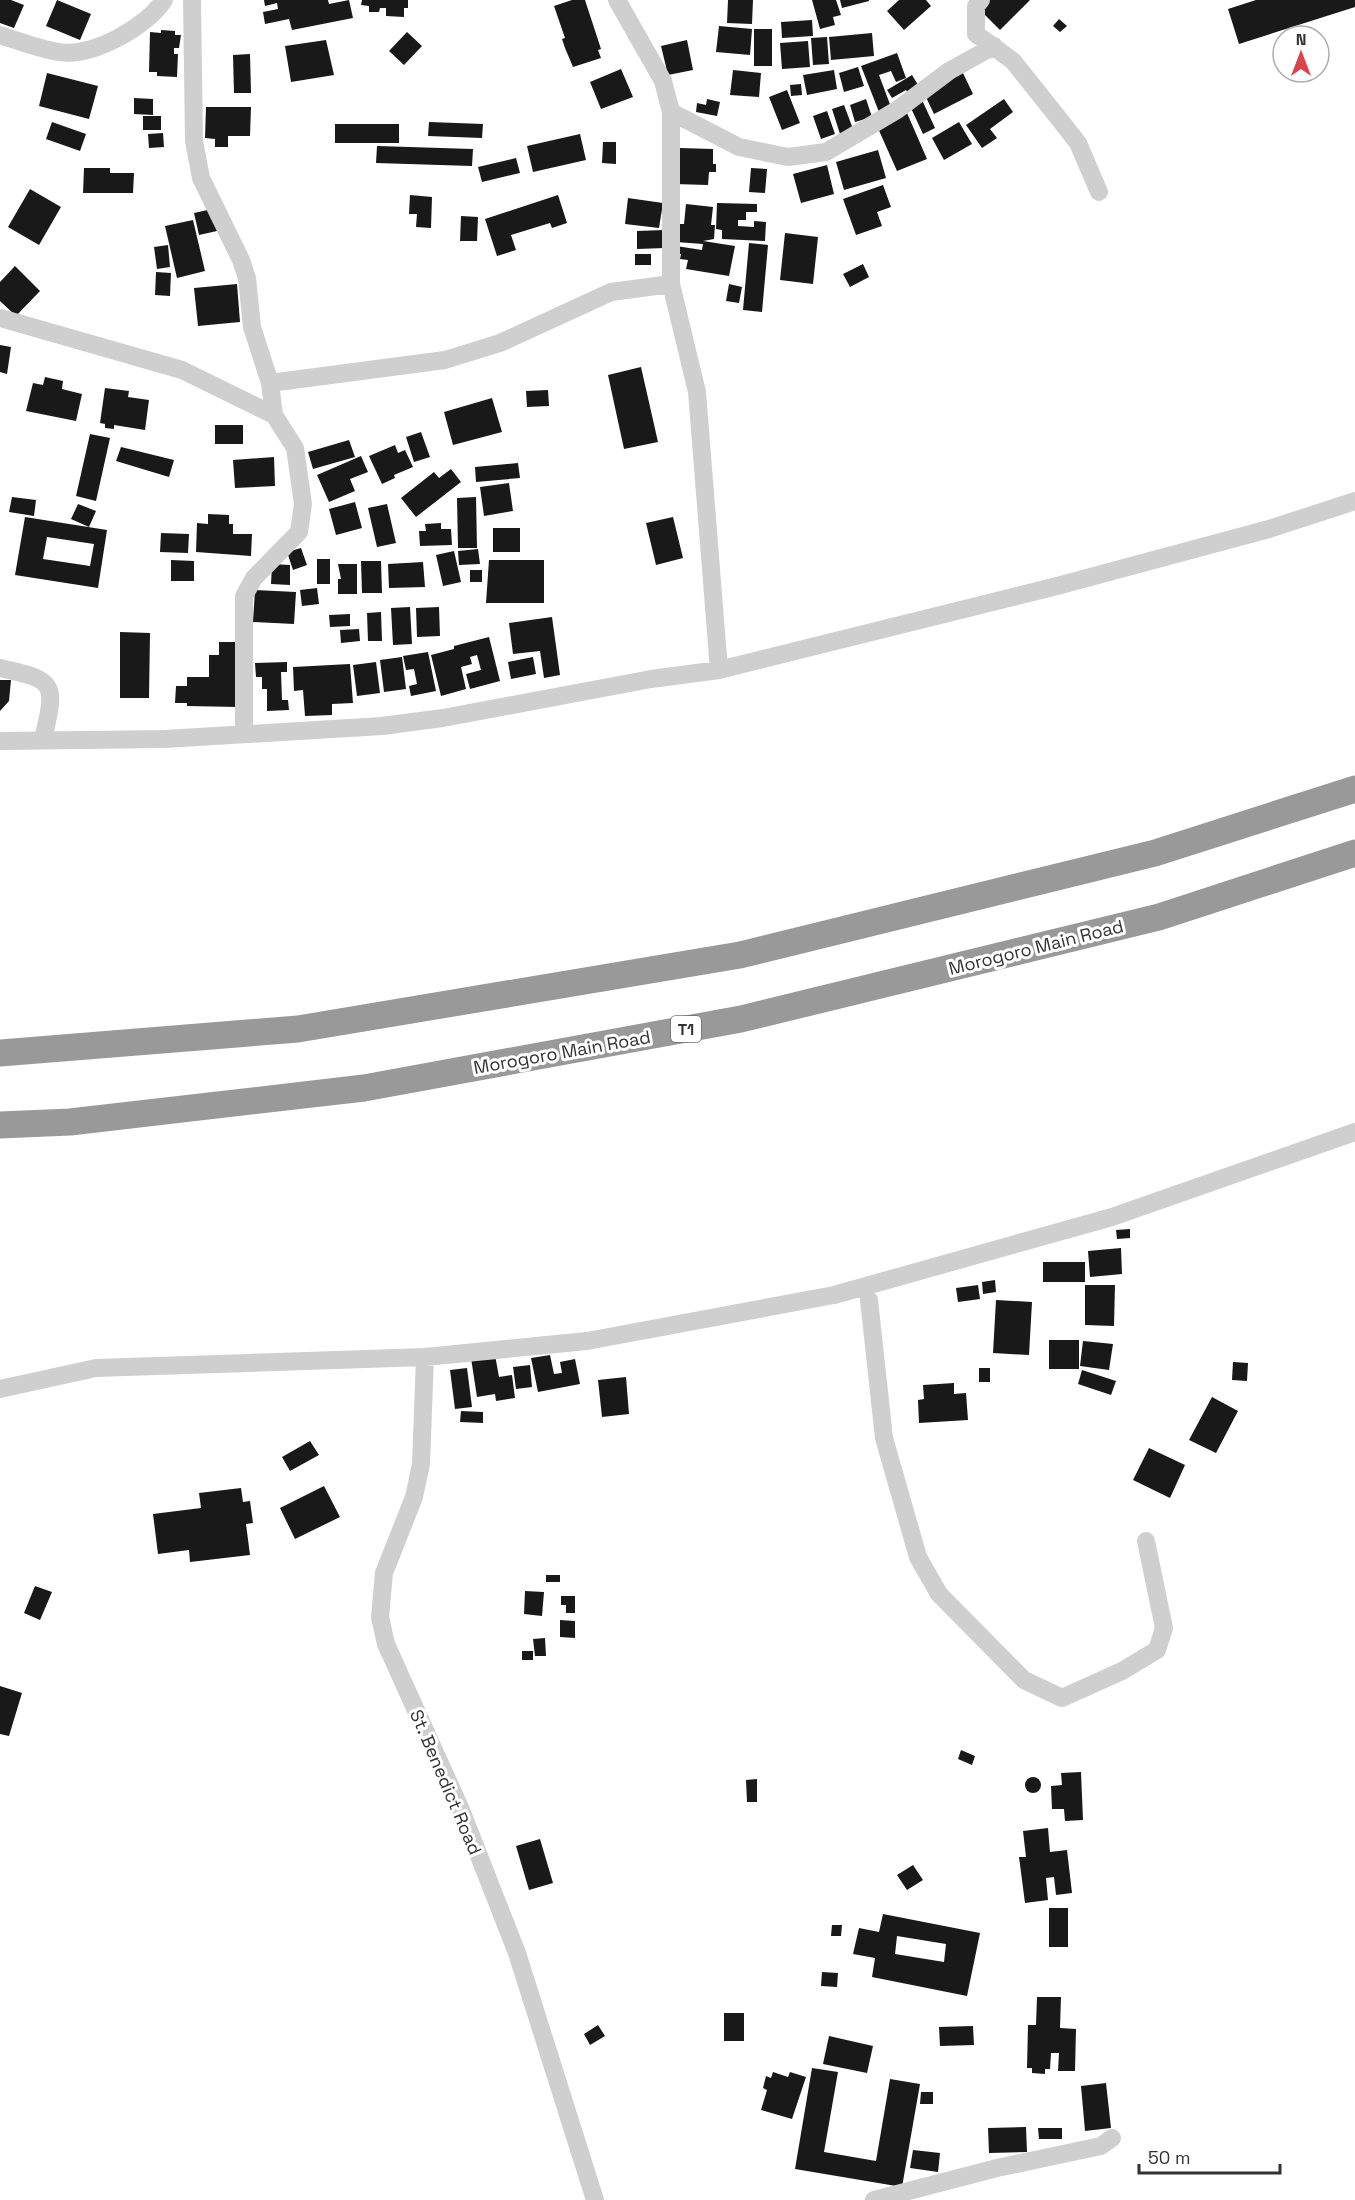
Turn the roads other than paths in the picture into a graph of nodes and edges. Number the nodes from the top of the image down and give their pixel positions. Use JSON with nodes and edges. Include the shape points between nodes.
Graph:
{"nodes":[{"id":1,"x":164,"y":0,"type":"edge"},
{"id":2,"x":192,"y":0,"type":"edge"},
{"id":3,"x":617,"y":0,"type":"edge"},
{"id":4,"x":981,"y":0,"type":"edge"},
{"id":5,"x":0,"y":35,"type":"edge"},
{"id":6,"x":994,"y":46,"type":"junction"},
{"id":7,"x":671,"y":112,"type":"junction"},
{"id":8,"x":1099,"y":192,"type":"dead end"},
{"id":9,"x":671,"y":285,"type":"junction"},
{"id":10,"x":0,"y":318,"type":"edge"},
{"id":11,"x":270,"y":383,"type":"junction"},
{"id":12,"x":274,"y":415,"type":"junction"},
{"id":13,"x":1355,"y":501,"type":"edge"},
{"id":14,"x":0,"y":668,"type":"edge"},
{"id":15,"x":719,"y":670,"type":"junction"},
{"id":16,"x":244,"y":733,"type":"junction"},
{"id":17,"x":43,"y":739,"type":"junction"},
{"id":18,"x":0,"y":741,"type":"edge"},
{"id":19,"x":1355,"y":789,"type":"edge"},
{"id":20,"x":1355,"y":853,"type":"edge"},
{"id":21,"x":0,"y":1053,"type":"edge"},
{"id":22,"x":0,"y":1125,"type":"edge"},
{"id":23,"x":1355,"y":1132,"type":"edge"},
{"id":24,"x":869,"y":1300,"type":"dead end"},
{"id":25,"x":425,"y":1357,"type":"junction"},
{"id":26,"x":0,"y":1389,"type":"edge"},
{"id":27,"x":1146,"y":1540,"type":"dead end"},
{"id":28,"x":1112,"y":2138,"type":"dead end"},
{"id":29,"x":595,"y":2200,"type":"edge"},
{"id":30,"x":874,"y":2200,"type":"edge"}],
"edges":[{"from":1,"to":5,"type":"street","via":[[156,12],[119,38],[74,53]]},
{"from":2,"to":11,"type":"street","via":[[194,141],[201,178],[241,260],[247,278],[252,327]]},
{"from":3,"to":7,"type":"street","via":[[663,81]]},
{"from":4,"to":6,"type":"street","via":[[976,6],[974,30]]},
{"from":6,"to":7,"type":"street","via":[[826,152],[788,157],[739,147]]},
{"from":6,"to":8,"type":"street","via":[[1013,61],[1078,143]]},
{"from":7,"to":9,"type":"street"},
{"from":9,"to":11,"type":"street","via":[[611,292],[500,343],[446,360]]},
{"from":9,"to":15,"type":"street","via":[[697,392]]},
{"from":10,"to":12,"type":"street","via":[[182,370]]},
{"from":11,"to":12,"type":"street"},
{"from":12,"to":16,"type":"street","via":[[295,448],[302,524],[299,532],[248,585],[244,596]]},
{"from":13,"to":15,"type":"street","via":[[1269,529],[1057,586]]},
{"from":14,"to":17,"type":"street","via":[[42,680],[50,689],[52,703]]},
{"from":15,"to":16,"type":"street","via":[[443,718],[382,726]]},
{"from":16,"to":17,"type":"street","via":[[165,739]]},
{"from":17,"to":18,"type":"street"},
{"from":19,"to":21,"type":"highway","via":[[1155,853],[740,955],[298,1029]]},
{"from":20,"to":22,"type":"highway","name":"Morogoro Main Road","number":"T1","via":[[1159,917],[741,1019],[363,1088],[70,1122]]},
{"from":23,"to":25,"type":"street","via":[[1112,1217],[834,1295],[587,1341]]},
{"from":24,"to":27,"type":"street","via":[[884,1438],[918,1557],[939,1594],[1024,1680],[1062,1698],[1122,1671],[1156,1650],[1164,1628]]},
{"from":25,"to":26,"type":"street","via":[[96,1368]]},
{"from":25,"to":29,"type":"street","name":"St. Benedict Road","via":[[421,1464],[414,1497],[384,1574],[380,1617],[386,1644],[461,1810],[517,1953]]},
{"from":28,"to":30,"type":"street","via":[[1101,2146]]}]}
